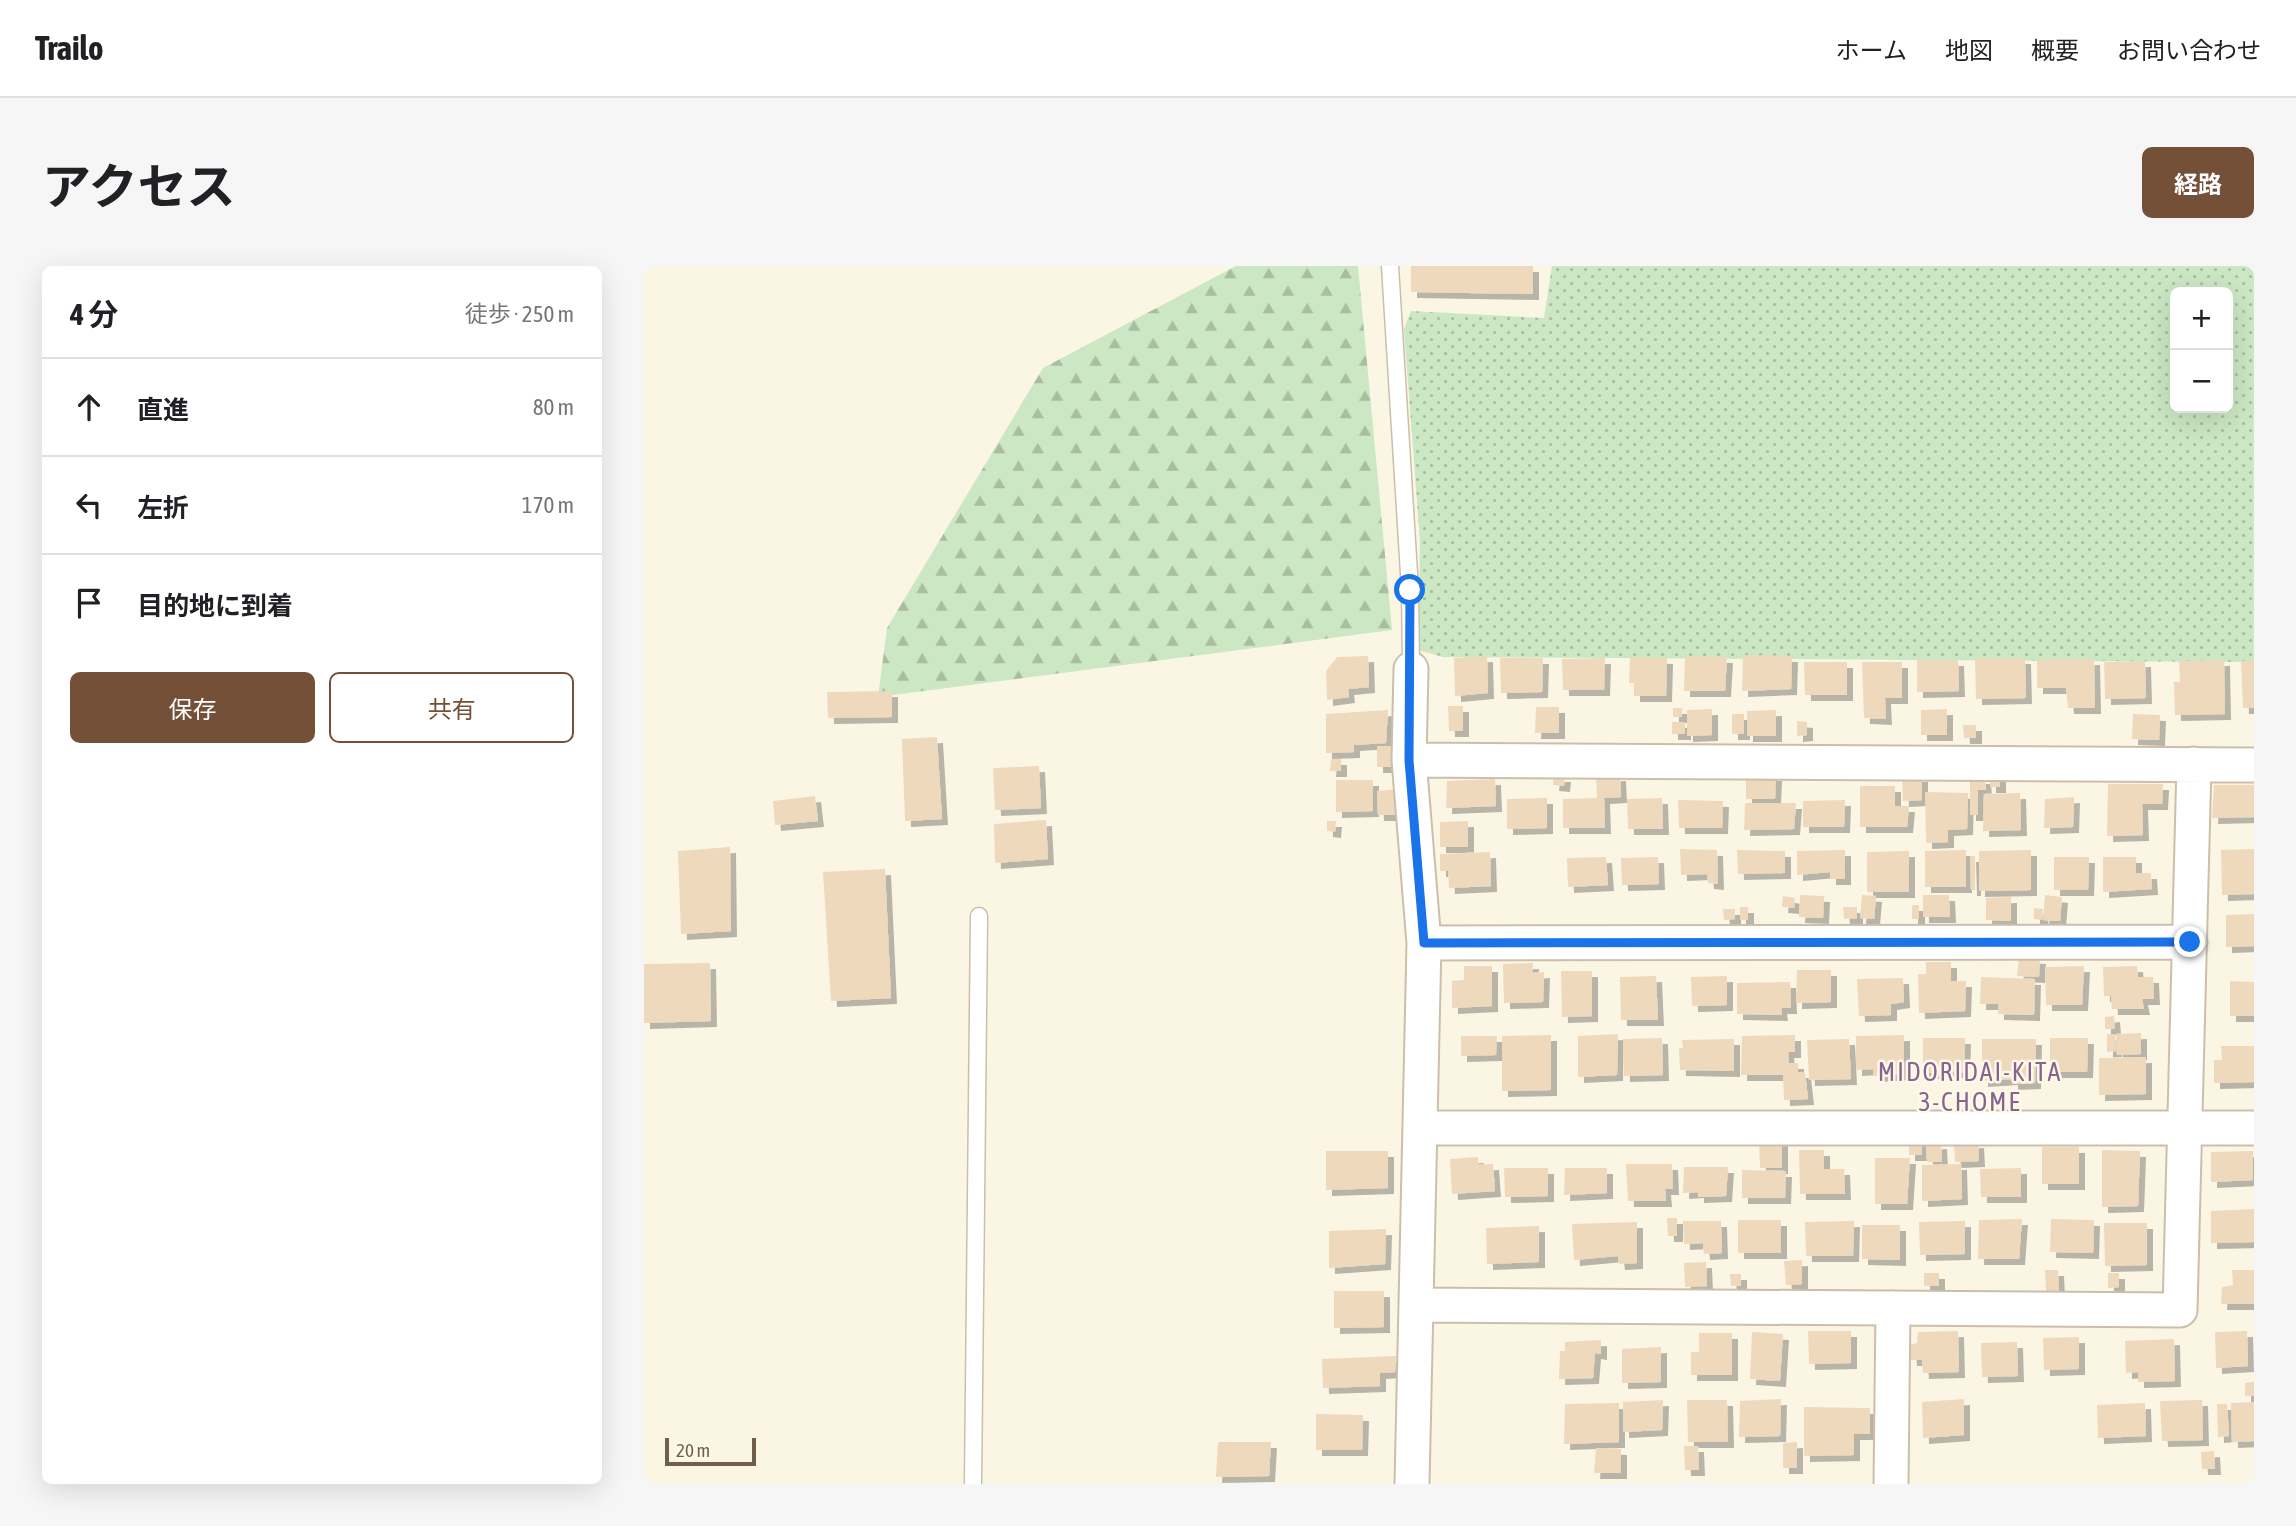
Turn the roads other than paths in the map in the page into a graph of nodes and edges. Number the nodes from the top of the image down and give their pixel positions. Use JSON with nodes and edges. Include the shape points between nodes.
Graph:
{"nodes":[{"id":1,"x":1390,"y":266,"type":"edge"},
{"id":2,"x":1411,"y":669,"type":"joint"},
{"id":3,"x":1409,"y":760,"type":"junction"},
{"id":4,"x":2194,"y":764,"type":"junction"},
{"id":5,"x":2254,"y":765,"type":"edge"},
{"id":6,"x":979,"y":916,"type":"dead end"},
{"id":7,"x":2190,"y":942,"type":"junction"},
{"id":8,"x":1424,"y":943,"type":"junction"},
{"id":9,"x":1420,"y":1128,"type":"junction"},
{"id":10,"x":2187,"y":1128,"type":"junction"},
{"id":11,"x":2254,"y":1128,"type":"edge"},
{"id":12,"x":1416,"y":1306,"type":"junction"},
{"id":13,"x":1893,"y":1308,"type":"junction"},
{"id":14,"x":973,"y":1484,"type":"edge"},
{"id":15,"x":1412,"y":1484,"type":"edge"},
{"id":16,"x":1891,"y":1484,"type":"edge"}],
"edges":[{"from":1,"to":2,"type":"lane"},
{"from":2,"to":3,"type":"street"},
{"from":3,"to":4,"type":"street"},
{"from":3,"to":8,"type":"street"},
{"from":4,"to":5,"type":"street"},
{"from":4,"to":7,"type":"street"},
{"from":6,"to":14,"type":"lane"},
{"from":7,"to":8,"type":"street"},
{"from":7,"to":10,"type":"street"},
{"from":8,"to":9,"type":"street"},
{"from":9,"to":10,"type":"street"},
{"from":9,"to":12,"type":"street"},
{"from":10,"to":11,"type":"street"},
{"from":10,"to":13,"type":"street","via":[[2180,1310]]},
{"from":12,"to":13,"type":"street"},
{"from":12,"to":15,"type":"street"},
{"from":13,"to":16,"type":"street"}]}
